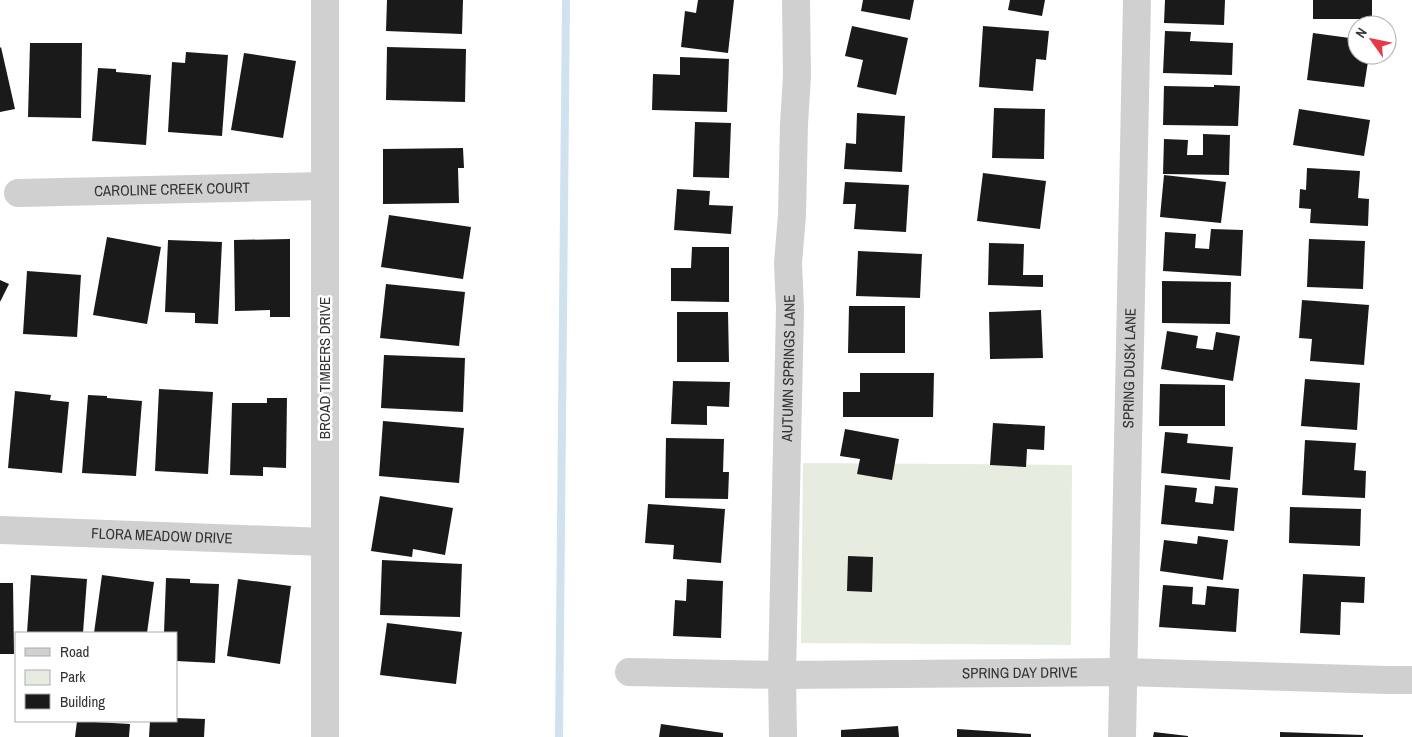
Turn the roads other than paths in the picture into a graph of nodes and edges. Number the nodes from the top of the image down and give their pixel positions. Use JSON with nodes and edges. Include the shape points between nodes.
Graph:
{"nodes":[{"id":1,"x":325,"y":0,"type":"edge"},
{"id":2,"x":796,"y":0,"type":"edge"},
{"id":3,"x":1137,"y":0,"type":"edge"},
{"id":4,"x":325,"y":186,"type":"junction"},
{"id":5,"x":18,"y":193,"type":"dead end"},
{"id":6,"x":0,"y":530,"type":"edge"},
{"id":7,"x":325,"y":542,"type":"junction"},
{"id":8,"x":629,"y":672,"type":"dead end"},
{"id":9,"x":1124,"y":672,"type":"junction"},
{"id":10,"x":782,"y":675,"type":"junction"},
{"id":11,"x":1412,"y":680,"type":"edge"},
{"id":12,"x":325,"y":737,"type":"edge"},
{"id":13,"x":783,"y":737,"type":"edge"},
{"id":14,"x":1122,"y":737,"type":"edge"}],
"edges":[{"from":1,"to":4,"type":"street","name":"BROAD TIMBERS DRIVE"},
{"from":2,"to":10,"type":"street","name":"AUTUMN SPRINGS LANE","via":[[797,76],[788,262],[790,318]]},
{"from":3,"to":9,"type":"street","name":"SPRING DUSK LANE"},
{"from":4,"to":5,"type":"street","name":"CAROLINE CREEK COURT"},
{"from":4,"to":7,"type":"street","name":"BROAD TIMBERS DRIVE"},
{"from":6,"to":7,"type":"street","name":"FLORA MEADOW DRIVE"},
{"from":7,"to":12,"type":"street","name":"BROAD TIMBERS DRIVE"},
{"from":8,"to":10,"type":"street","name":"SPRING DAY DRIVE"},
{"from":9,"to":10,"type":"street","name":"SPRING DAY DRIVE"},
{"from":9,"to":11,"type":"street","name":"SPRING DAY DRIVE"},
{"from":9,"to":14,"type":"street","name":"SPRING DUSK LANE"},
{"from":10,"to":13,"type":"street","name":"AUTUMN SPRINGS LANE"}]}
